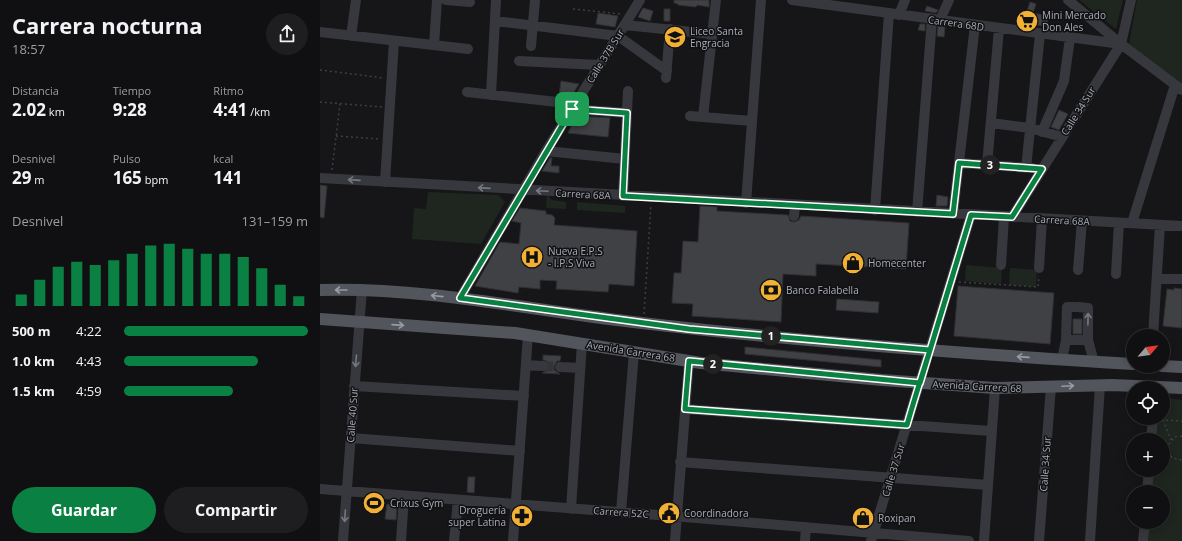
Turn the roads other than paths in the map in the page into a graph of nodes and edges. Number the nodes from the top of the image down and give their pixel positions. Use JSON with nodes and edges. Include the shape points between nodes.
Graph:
{"nodes":[{"id":1,"x":356,"y":0,"type":"edge"},
{"id":2,"x":437,"y":0,"type":"edge"},
{"id":3,"x":446,"y":0,"type":"edge"},
{"id":4,"x":496,"y":0,"type":"edge"},
{"id":5,"x":535,"y":0,"type":"edge"},
{"id":6,"x":640,"y":0,"type":"edge"},
{"id":7,"x":716,"y":0,"type":"edge"},
{"id":8,"x":761,"y":0,"type":"edge"},
{"id":9,"x":792,"y":0,"type":"edge"},
{"id":10,"x":905,"y":0,"type":"edge"},
{"id":11,"x":949,"y":0,"type":"edge"},
{"id":12,"x":1068,"y":0,"type":"edge"},
{"id":13,"x":1131,"y":0,"type":"edge"},
{"id":14,"x":470,"y":2,"type":"dead end"},
{"id":15,"x":831,"y":3,"type":"edge"},
{"id":16,"x":894,"y":14,"type":"junction"},
{"id":17,"x":936,"y":20,"type":"junction"},
{"id":18,"x":495,"y":21,"type":"junction"},
{"id":19,"x":625,"y":24,"type":"junction"},
{"id":20,"x":975,"y":25,"type":"junction"},
{"id":21,"x":533,"y":26,"type":"junction"},
{"id":22,"x":670,"y":29,"type":"junction"},
{"id":23,"x":999,"y":29,"type":"junction"},
{"id":24,"x":320,"y":32,"type":"edge"},
{"id":25,"x":712,"y":34,"type":"junction"},
{"id":26,"x":1040,"y":34,"type":"junction"},
{"id":27,"x":351,"y":36,"type":"junction"},
{"id":28,"x":618,"y":36,"type":"junction"},
{"id":29,"x":1070,"y":38,"type":"junction"},
{"id":30,"x":394,"y":41,"type":"junction"},
{"id":31,"x":1121,"y":44,"type":"junction"},
{"id":32,"x":434,"y":45,"type":"junction"},
{"id":33,"x":531,"y":46,"type":"dead end"},
{"id":34,"x":468,"y":49,"type":"dead end"},
{"id":35,"x":519,"y":61,"type":"dead end"},
{"id":36,"x":600,"y":65,"type":"junction"},
{"id":37,"x":1178,"y":88,"type":"edge"},
{"id":38,"x":628,"y":91,"type":"dead end"},
{"id":39,"x":467,"y":92,"type":"dead end"},
{"id":40,"x":491,"y":95,"type":"junction"},
{"id":41,"x":574,"y":106,"type":"junction"},
{"id":42,"x":627,"y":113,"type":"junction"},
{"id":43,"x":690,"y":116,"type":"dead end"},
{"id":44,"x":703,"y":117,"type":"junction"},
{"id":45,"x":752,"y":121,"type":"junction"},
{"id":46,"x":991,"y":123,"type":"junction"},
{"id":47,"x":1030,"y":128,"type":"junction"},
{"id":48,"x":1042,"y":132,"type":"junction"},
{"id":49,"x":1062,"y":137,"type":"junction"},
{"id":50,"x":546,"y":151,"type":"junction"},
{"id":51,"x":625,"y":159,"type":"junction"},
{"id":52,"x":959,"y":163,"type":"junction"},
{"id":53,"x":987,"y":165,"type":"junction"},
{"id":54,"x":1026,"y":168,"type":"junction"},
{"id":55,"x":1042,"y":169,"type":"junction"},
{"id":56,"x":320,"y":178,"type":"edge"},
{"id":57,"x":385,"y":182,"type":"junction"},
{"id":58,"x":523,"y":190,"type":"junction"},
{"id":59,"x":623,"y":196,"type":"junction"},
{"id":60,"x":746,"y":202,"type":"junction"},
{"id":61,"x":795,"y":205,"type":"junction"},
{"id":62,"x":875,"y":210,"type":"junction"},
{"id":63,"x":917,"y":212,"type":"junction"},
{"id":64,"x":953,"y":214,"type":"junction"},
{"id":65,"x":971,"y":215,"type":"junction"},
{"id":66,"x":794,"y":216,"type":"dead end"},
{"id":67,"x":1008,"y":217,"type":"junction"},
{"id":68,"x":1042,"y":219,"type":"junction"},
{"id":69,"x":1082,"y":221,"type":"junction"},
{"id":70,"x":1119,"y":223,"type":"junction"},
{"id":71,"x":1132,"y":223,"type":"junction"},
{"id":72,"x":1160,"y":225,"type":"junction"},
{"id":73,"x":1182,"y":226,"type":"edge"},
{"id":74,"x":1001,"y":265,"type":"dead end"},
{"id":75,"x":1039,"y":268,"type":"road end"},
{"id":76,"x":1078,"y":270,"type":"dead end"},
{"id":77,"x":1116,"y":274,"type":"dead end"},
{"id":78,"x":1156,"y":278,"type":"junction"},
{"id":79,"x":1182,"y":279,"type":"edge"},
{"id":80,"x":320,"y":290,"type":"edge"},
{"id":81,"x":362,"y":290,"type":"junction"},
{"id":82,"x":460,"y":298,"type":"junction"},
{"id":83,"x":320,"y":319,"type":"edge"},
{"id":84,"x":359,"y":322,"type":"junction"},
{"id":85,"x":1153,"y":329,"type":"edge"},
{"id":86,"x":528,"y":335,"type":"junction"},
{"id":87,"x":1066,"y":340,"type":"junction"},
{"id":88,"x":1088,"y":340,"type":"junction"},
{"id":89,"x":582,"y":343,"type":"junction"},
{"id":90,"x":930,"y":350,"type":"junction"},
{"id":91,"x":634,"y":352,"type":"junction"},
{"id":92,"x":1062,"y":360,"type":"junction"},
{"id":93,"x":689,"y":361,"type":"junction"},
{"id":94,"x":1094,"y":362,"type":"junction"},
{"id":95,"x":1126,"y":364,"type":"edge"},
{"id":96,"x":526,"y":365,"type":"junction"},
{"id":97,"x":543,"y":366,"type":"tunnel mouth"},
{"id":98,"x":1170,"y":366,"type":"edge"},
{"id":99,"x":560,"y":367,"type":"tunnel mouth"},
{"id":100,"x":1182,"y":367,"type":"edge"},
{"id":101,"x":580,"y":368,"type":"junction"},
{"id":102,"x":920,"y":383,"type":"junction"},
{"id":103,"x":1100,"y":385,"type":"junction"},
{"id":104,"x":354,"y":386,"type":"junction"},
{"id":105,"x":1126,"y":386,"type":"edge"},
{"id":106,"x":1051,"y":387,"type":"junction"},
{"id":107,"x":995,"y":388,"type":"junction"},
{"id":108,"x":1170,"y":388,"type":"edge"},
{"id":109,"x":1182,"y":388,"type":"edge"},
{"id":110,"x":524,"y":396,"type":"junction"},
{"id":111,"x":685,"y":409,"type":"junction"},
{"id":112,"x":907,"y":425,"type":"junction"},
{"id":113,"x":992,"y":431,"type":"junction"},
{"id":114,"x":350,"y":438,"type":"junction"},
{"id":115,"x":520,"y":451,"type":"junction"},
{"id":116,"x":680,"y":462,"type":"junction"},
{"id":117,"x":891,"y":478,"type":"junction"},
{"id":118,"x":988,"y":485,"type":"junction"},
{"id":119,"x":320,"y":489,"type":"edge"},
{"id":120,"x":347,"y":491,"type":"junction"},
{"id":121,"x":404,"y":496,"type":"junction"},
{"id":122,"x":458,"y":500,"type":"junction"},
{"id":123,"x":516,"y":505,"type":"junction"},
{"id":124,"x":571,"y":509,"type":"junction"},
{"id":125,"x":621,"y":512,"type":"junction"},
{"id":126,"x":676,"y":516,"type":"junction"},
{"id":127,"x":806,"y":526,"type":"junction"},
{"id":128,"x":1144,"y":529,"type":"edge"},
{"id":129,"x":873,"y":537,"type":"edge"},
{"id":130,"x":930,"y":539,"type":"edge"},
{"id":131,"x":343,"y":541,"type":"edge"},
{"id":132,"x":401,"y":541,"type":"edge"},
{"id":133,"x":454,"y":541,"type":"edge"},
{"id":134,"x":513,"y":541,"type":"edge"},
{"id":135,"x":675,"y":541,"type":"edge"},
{"id":136,"x":805,"y":541,"type":"edge"},
{"id":137,"x":969,"y":541,"type":"edge"},
{"id":138,"x":984,"y":541,"type":"edge"},
{"id":139,"x":1039,"y":541,"type":"edge"},
{"id":140,"x":1090,"y":541,"type":"edge"},
{"id":141,"x":1143,"y":541,"type":"edge"}],
"edges":[{"from":1,"to":27,"type":"street"},
{"from":2,"to":32,"type":"street"},
{"from":3,"to":14,"type":"street"},
{"from":4,"to":18,"type":"street"},
{"from":5,"to":21,"type":"street"},
{"from":6,"to":19,"type":"street","name":"Calle 37B Sur"},
{"from":7,"to":25,"type":"street"},
{"from":8,"to":45,"type":"street"},
{"from":9,"to":15,"type":"street","name":"Carrera 68D"},
{"from":10,"to":16,"type":"street"},
{"from":11,"to":17,"type":"street"},
{"from":12,"to":31,"type":"street"},
{"from":13,"to":31,"type":"street","name":"Calle 34 Sur"},
{"from":15,"to":16,"type":"street","name":"Carrera 68D"},
{"from":16,"to":17,"type":"street","name":"Carrera 68D"},
{"from":16,"to":62,"type":"street"},
{"from":17,"to":20,"type":"street","name":"Carrera 68D"},
{"from":17,"to":63,"type":"street"},
{"from":18,"to":21,"type":"street"},
{"from":18,"to":40,"type":"street"},
{"from":19,"to":22,"type":"street"},
{"from":19,"to":28,"type":"street","name":"Calle 37B Sur"},
{"from":20,"to":23,"type":"street","name":"Carrera 68D"},
{"from":20,"to":52,"type":"street"},
{"from":21,"to":28,"type":"street"},
{"from":21,"to":33,"type":"street"},
{"from":22,"to":25,"type":"street"},
{"from":22,"to":28,"type":"street","via":[[666,74]]},
{"from":23,"to":26,"type":"street","name":"Carrera 68D"},
{"from":23,"to":46,"type":"street"},
{"from":24,"to":27,"type":"street"},
{"from":25,"to":44,"type":"street"},
{"from":26,"to":29,"type":"street","name":"Carrera 68D"},
{"from":26,"to":47,"type":"street"},
{"from":27,"to":30,"type":"street"},
{"from":28,"to":36,"type":"street","name":"Calle 37B Sur"},
{"from":29,"to":31,"type":"street","name":"Carrera 68D"},
{"from":29,"to":48,"type":"street","via":[[1064,81]]},
{"from":30,"to":32,"type":"street"},
{"from":30,"to":57,"type":"street"},
{"from":31,"to":37,"type":"street"},
{"from":31,"to":49,"type":"street","name":"Calle 34 Sur"},
{"from":32,"to":34,"type":"street"},
{"from":35,"to":36,"type":"street"},
{"from":36,"to":41,"type":"street","name":"Calle 37B Sur"},
{"from":37,"to":71,"type":"street"},
{"from":38,"to":42,"type":"street"},
{"from":39,"to":40,"type":"street"},
{"from":40,"to":41,"type":"street"},
{"from":41,"to":42,"type":"street"},
{"from":41,"to":50,"type":"street","name":"Calle 37B Sur"},
{"from":42,"to":51,"type":"street"},
{"from":43,"to":44,"type":"street"},
{"from":44,"to":45,"type":"street"},
{"from":45,"to":60,"type":"street"},
{"from":46,"to":47,"type":"street"},
{"from":46,"to":53,"type":"street"},
{"from":47,"to":48,"type":"street"},
{"from":47,"to":54,"type":"street"},
{"from":48,"to":49,"type":"street"},
{"from":49,"to":55,"type":"street","name":"Calle 34 Sur"},
{"from":50,"to":51,"type":"street"},
{"from":50,"to":58,"type":"street","name":"Calle 37B Sur"},
{"from":51,"to":59,"type":"street"},
{"from":52,"to":53,"type":"street"},
{"from":52,"to":64,"type":"street"},
{"from":53,"to":54,"type":"street"},
{"from":54,"to":55,"type":"street"},
{"from":55,"to":67,"type":"street","name":"Calle 34 Sur"},
{"from":57,"to":56,"type":"street","name":"Carrera 68A","one_way":true},
{"from":58,"to":57,"type":"street","name":"Carrera 68A","one_way":true},
{"from":59,"to":58,"type":"street","name":"Carrera 68A","one_way":true},
{"from":58,"to":82,"type":"street","name":"Calle 37B Sur"},
{"from":59,"to":60,"type":"street","name":"Carrera 68A"},
{"from":60,"to":61,"type":"street","name":"Carrera 68A"},
{"from":61,"to":62,"type":"street","name":"Carrera 68A"},
{"from":61,"to":66,"type":"street"},
{"from":62,"to":63,"type":"street","name":"Carrera 68A"},
{"from":63,"to":64,"type":"street","name":"Carrera 68A"},
{"from":64,"to":65,"type":"street","name":"Carrera 68A"},
{"from":65,"to":67,"type":"street","name":"Carrera 68A"},
{"from":65,"to":90,"type":"street","name":"Calle 37 Sur"},
{"from":67,"to":68,"type":"street","name":"Carrera 68A"},
{"from":67,"to":74,"type":"street"},
{"from":68,"to":69,"type":"street","name":"Carrera 68A"},
{"from":68,"to":75,"type":"street"},
{"from":69,"to":70,"type":"street","name":"Carrera 68A"},
{"from":69,"to":76,"type":"street"},
{"from":70,"to":71,"type":"street","name":"Carrera 68A"},
{"from":70,"to":77,"type":"street"},
{"from":71,"to":72,"type":"street","name":"Carrera 68A"},
{"from":72,"to":73,"type":"street","name":"Carrera 68A"},
{"from":72,"to":78,"type":"street"},
{"from":78,"to":79,"type":"street"},
{"from":78,"to":85,"type":"street"},
{"from":81,"to":80,"type":"main road","one_way":true},
{"from":82,"to":81,"type":"main road","one_way":true},
{"from":81,"to":84,"type":"street","name":"Calle 40 Sur"},
{"from":82,"to":90,"type":"main road","via":[[689,329]]},
{"from":83,"to":84,"type":"main road","name":"Avenida Carrera 68"},
{"from":84,"to":86,"type":"main road","name":"Avenida Carrera 68","one_way":true},
{"from":84,"to":104,"type":"street","name":"Calle 40 Sur","one_way":true},
{"from":86,"to":89,"type":"main road","name":"Avenida Carrera 68"},
{"from":86,"to":96,"type":"street"},
{"from":87,"to":88,"type":"street"},
{"from":88,"to":87,"type":"street","one_way":true,"via":[[1088,308],[1076,307],[1067,307]]},
{"from":87,"to":92,"type":"street"},
{"from":88,"to":94,"type":"street"},
{"from":89,"to":91,"type":"main road","name":"Avenida Carrera 68"},
{"from":89,"to":101,"type":"street"},
{"from":92,"to":90,"type":"main road","one_way":true},
{"from":90,"to":102,"type":"street","name":"Calle 37 Sur"},
{"from":91,"to":93,"type":"main road","name":"Avenida Carrera 68"},
{"from":91,"to":125,"type":"street"},
{"from":92,"to":94,"type":"main road"},
{"from":93,"to":102,"type":"main road","name":"Avenida Carrera 68"},
{"from":93,"to":111,"type":"street"},
{"from":94,"to":95,"type":"main road"},
{"from":96,"to":97,"type":"street"},
{"from":96,"to":110,"type":"street"},
{"from":98,"to":100,"type":"main road"},
{"from":99,"to":101,"type":"street"},
{"from":101,"to":124,"type":"street"},
{"from":102,"to":107,"type":"main road","name":"Avenida Carrera 68"},
{"from":102,"to":112,"type":"street","name":"Calle 37 Sur"},
{"from":103,"to":105,"type":"main road","name":"Avenida Carrera 68"},
{"from":106,"to":103,"type":"main road","name":"Avenida Carrera 68","one_way":true},
{"from":103,"to":140,"type":"street"},
{"from":104,"to":110,"type":"street"},
{"from":104,"to":114,"type":"street","name":"Calle 40 Sur"},
{"from":106,"to":107,"type":"main road","name":"Avenida Carrera 68"},
{"from":106,"to":139,"type":"street","name":"Calle 34 Sur"},
{"from":107,"to":113,"type":"street"},
{"from":108,"to":109,"type":"main road","name":"Avenida Carrera 68"},
{"from":110,"to":115,"type":"street"},
{"from":111,"to":112,"type":"street"},
{"from":111,"to":116,"type":"street"},
{"from":112,"to":113,"type":"street"},
{"from":112,"to":117,"type":"street","name":"Calle 37 Sur"},
{"from":113,"to":118,"type":"street"},
{"from":114,"to":115,"type":"street"},
{"from":114,"to":120,"type":"street","name":"Calle 40 Sur"},
{"from":115,"to":123,"type":"street"},
{"from":116,"to":117,"type":"street"},
{"from":116,"to":126,"type":"street"},
{"from":117,"to":118,"type":"street"},
{"from":117,"to":129,"type":"street","name":"Calle 37 Sur"},
{"from":118,"to":138,"type":"street"},
{"from":119,"to":120,"type":"street","name":"Carrera 52C"},
{"from":120,"to":121,"type":"street","name":"Carrera 52C"},
{"from":120,"to":131,"type":"street","name":"Calle 40 Sur","one_way":true},
{"from":121,"to":122,"type":"street","name":"Carrera 52C"},
{"from":121,"to":132,"type":"street"},
{"from":122,"to":123,"type":"street","name":"Carrera 52C"},
{"from":122,"to":133,"type":"street"},
{"from":123,"to":124,"type":"street","name":"Carrera 52C"},
{"from":123,"to":134,"type":"street"},
{"from":124,"to":125,"type":"street","name":"Carrera 52C"},
{"from":125,"to":126,"type":"street","name":"Carrera 52C"},
{"from":126,"to":127,"type":"street","name":"Carrera 52C"},
{"from":126,"to":135,"type":"street"},
{"from":127,"to":129,"type":"street","name":"Carrera 52C"},
{"from":127,"to":136,"type":"street"},
{"from":128,"to":141,"type":"street"},
{"from":129,"to":130,"type":"street","name":"Carrera 52C"},
{"from":130,"to":137,"type":"street","name":"Carrera 52C"}]}
